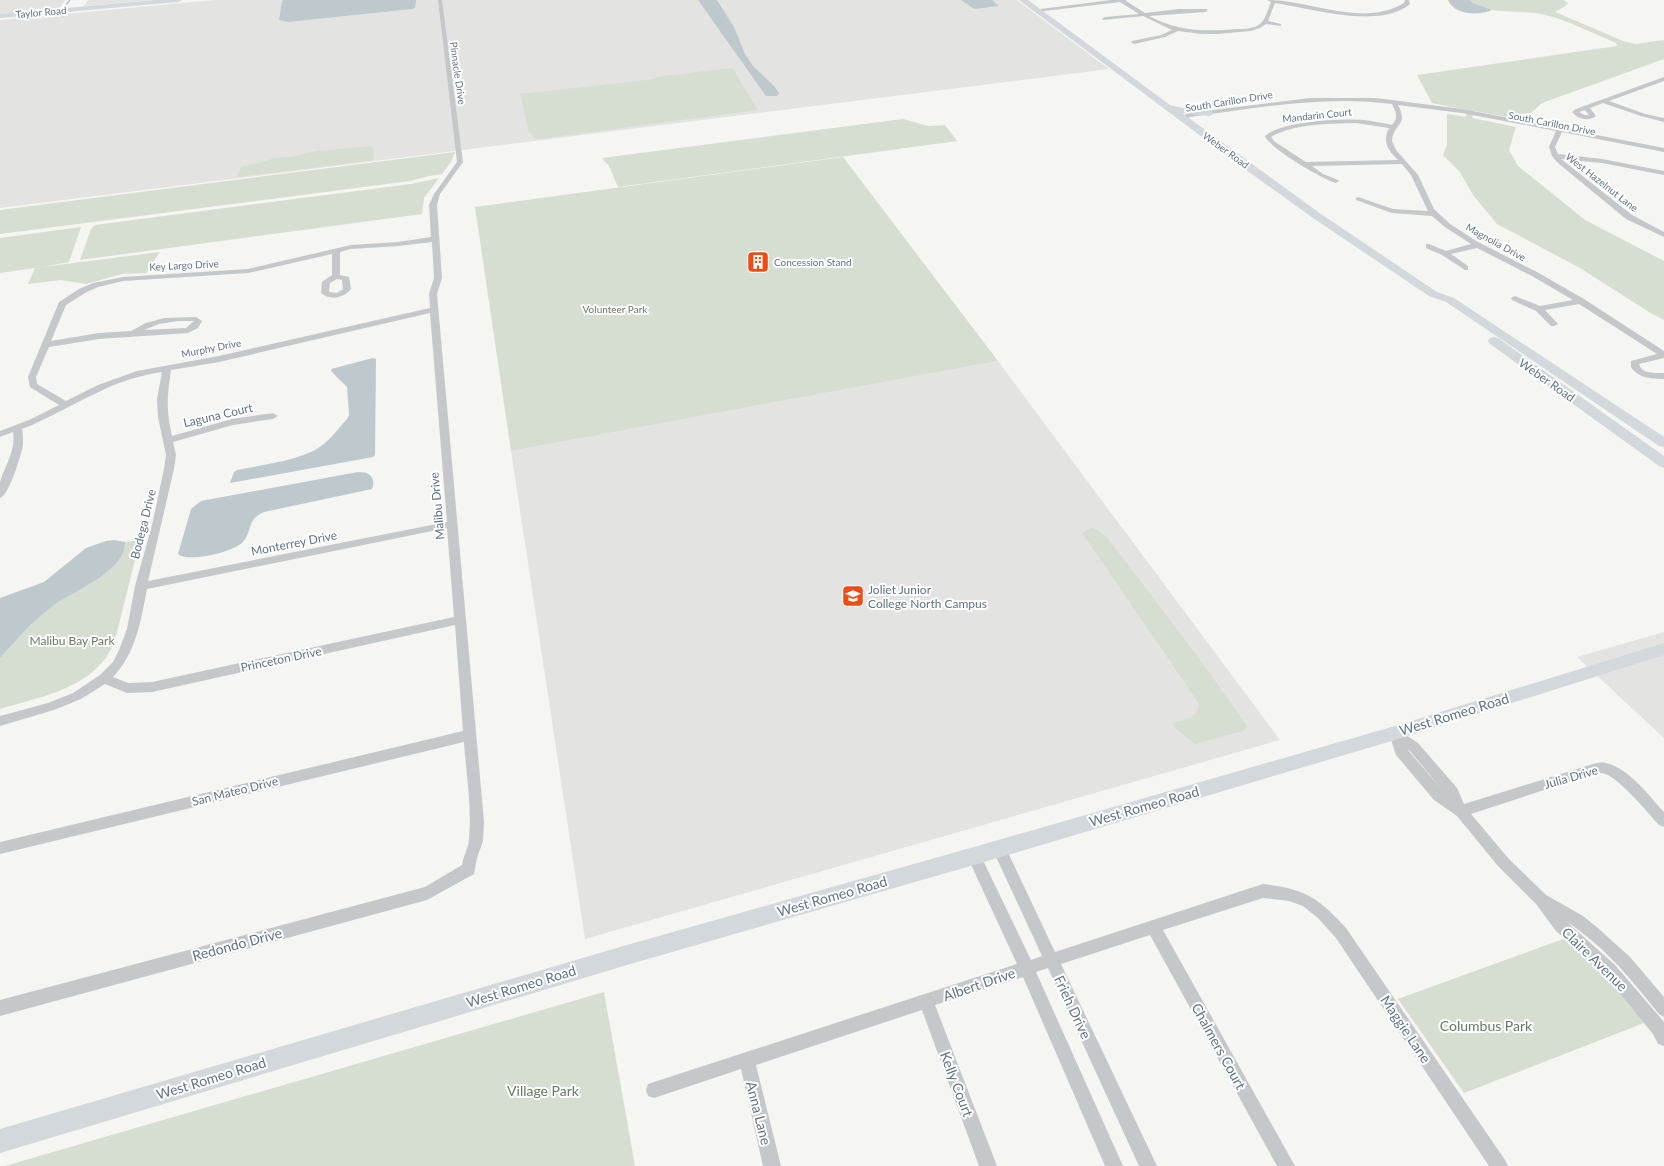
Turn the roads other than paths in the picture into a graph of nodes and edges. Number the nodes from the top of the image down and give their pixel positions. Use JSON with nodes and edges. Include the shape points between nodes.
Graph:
{"nodes":[{"id":1,"x":178,"y":0,"type":"edge"},
{"id":2,"x":440,"y":0,"type":"edge"},
{"id":3,"x":1023,"y":0,"type":"edge"},
{"id":4,"x":1090,"y":0,"type":"edge"},
{"id":5,"x":1122,"y":0,"type":"edge"},
{"id":6,"x":1129,"y":0,"type":"edge"},
{"id":7,"x":1272,"y":0,"type":"edge"},
{"id":8,"x":1408,"y":0,"type":"edge"},
{"id":9,"x":1034,"y":8,"type":"junction"},
{"id":10,"x":1137,"y":10,"type":"junction"},
{"id":11,"x":1205,"y":10,"type":"dead end"},
{"id":12,"x":1334,"y":12,"type":"junction"},
{"id":13,"x":1144,"y":14,"type":"junction"},
{"id":14,"x":0,"y":16,"type":"edge"},
{"id":15,"x":1331,"y":18,"type":"dead end"},
{"id":16,"x":1105,"y":19,"type":"dead end"},
{"id":17,"x":1265,"y":22,"type":"junction"},
{"id":18,"x":1279,"y":25,"type":"dead end"},
{"id":19,"x":1176,"y":30,"type":"junction"},
{"id":20,"x":1134,"y":42,"type":"dead end"},
{"id":21,"x":1664,"y":79,"type":"edge"},
{"id":22,"x":1604,"y":101,"type":"junction"},
{"id":23,"x":1163,"y":104,"type":"junction"},
{"id":24,"x":1395,"y":104,"type":"junction"},
{"id":25,"x":1587,"y":108,"type":"dead end"},
{"id":26,"x":1209,"y":115,"type":"junction"},
{"id":27,"x":1182,"y":118,"type":"junction"},
{"id":28,"x":1664,"y":120,"type":"edge"},
{"id":29,"x":1392,"y":127,"type":"junction"},
{"id":30,"x":1559,"y":132,"type":"junction"},
{"id":31,"x":1208,"y":138,"type":"junction"},
{"id":32,"x":460,"y":148,"type":"joint"},
{"id":33,"x":1664,"y":150,"type":"edge"},
{"id":34,"x":1664,"y":155,"type":"edge"},
{"id":35,"x":1555,"y":156,"type":"junction"},
{"id":36,"x":1403,"y":162,"type":"junction"},
{"id":37,"x":1305,"y":164,"type":"junction"},
{"id":38,"x":1664,"y":173,"type":"edge"},
{"id":39,"x":1336,"y":181,"type":"dead end"},
{"id":40,"x":1358,"y":199,"type":"dead end"},
{"id":41,"x":1434,"y":214,"type":"junction"},
{"id":42,"x":1664,"y":235,"type":"edge"},
{"id":43,"x":434,"y":239,"type":"junction"},
{"id":44,"x":1478,"y":245,"type":"junction"},
{"id":45,"x":1429,"y":246,"type":"dead end"},
{"id":46,"x":336,"y":250,"type":"junction"},
{"id":47,"x":1445,"y":253,"type":"junction"},
{"id":48,"x":1464,"y":268,"type":"dead end"},
{"id":49,"x":336,"y":276,"type":"dead end"},
{"id":50,"x":1433,"y":294,"type":"junction"},
{"id":51,"x":1515,"y":298,"type":"dead end"},
{"id":52,"x":1581,"y":301,"type":"junction"},
{"id":53,"x":1539,"y":309,"type":"junction"},
{"id":54,"x":434,"y":310,"type":"junction"},
{"id":55,"x":1554,"y":324,"type":"dead end"},
{"id":56,"x":134,"y":333,"type":"junction"},
{"id":57,"x":45,"y":345,"type":"junction"},
{"id":58,"x":1664,"y":355,"type":"edge"},
{"id":59,"x":167,"y":368,"type":"junction"},
{"id":60,"x":1664,"y":376,"type":"edge"},
{"id":61,"x":66,"y":405,"type":"junction"},
{"id":62,"x":273,"y":416,"type":"dead end"},
{"id":63,"x":17,"y":428,"type":"junction"},
{"id":64,"x":0,"y":434,"type":"edge"},
{"id":65,"x":169,"y":440,"type":"junction"},
{"id":66,"x":1664,"y":443,"type":"edge"},
{"id":67,"x":1664,"y":463,"type":"edge"},
{"id":68,"x":0,"y":495,"type":"edge"},
{"id":69,"x":452,"y":524,"type":"junction"},
{"id":70,"x":141,"y":586,"type":"junction"},
{"id":71,"x":460,"y":620,"type":"junction"},
{"id":72,"x":1664,"y":649,"type":"edge"},
{"id":73,"x":104,"y":678,"type":"junction"},
{"id":74,"x":0,"y":721,"type":"edge"},
{"id":75,"x":1395,"y":733,"type":"junction"},
{"id":76,"x":470,"y":735,"type":"junction"},
{"id":77,"x":1461,"y":811,"type":"junction"},
{"id":78,"x":1664,"y":821,"type":"edge"},
{"id":79,"x":0,"y":848,"type":"edge"},
{"id":80,"x":999,"y":848,"type":"junction"},
{"id":81,"x":974,"y":856,"type":"junction"},
{"id":82,"x":469,"y":869,"type":"joint"},
{"id":83,"x":1541,"y":899,"type":"junction"},
{"id":84,"x":1306,"y":900,"type":"joint"},
{"id":85,"x":1153,"y":926,"type":"junction"},
{"id":86,"x":1051,"y":960,"type":"junction"},
{"id":87,"x":1026,"y":968,"type":"junction"},
{"id":88,"x":926,"y":1001,"type":"junction"},
{"id":89,"x":0,"y":1008,"type":"edge"},
{"id":90,"x":1664,"y":1009,"type":"edge"},
{"id":91,"x":1664,"y":1038,"type":"edge"},
{"id":92,"x":747,"y":1060,"type":"junction"},
{"id":93,"x":654,"y":1090,"type":"dead end"},
{"id":94,"x":0,"y":1140,"type":"edge"},
{"id":95,"x":772,"y":1166,"type":"edge"},
{"id":96,"x":988,"y":1166,"type":"edge"},
{"id":97,"x":1114,"y":1166,"type":"edge"},
{"id":98,"x":1148,"y":1166,"type":"edge"},
{"id":99,"x":1286,"y":1166,"type":"edge"},
{"id":100,"x":1499,"y":1166,"type":"edge"}],
"edges":[{"from":1,"to":14,"type":"main road","name":"Taylor Road"},
{"from":2,"to":32,"type":"street","name":"Pinnacle Drive"},
{"from":3,"to":9,"type":"main road","name":"Weber Road"},
{"from":4,"to":9,"type":"street"},
{"from":5,"to":9,"type":"street"},
{"from":5,"to":10,"type":"street"},
{"from":6,"to":10,"type":"street","via":[[1137,5]]},
{"from":7,"to":12,"type":"street"},
{"from":7,"to":17,"type":"street"},
{"from":8,"to":12,"type":"street","via":[[1403,7],[1386,13]]},
{"from":9,"to":23,"type":"main road","name":"Weber Road"},
{"from":10,"to":13,"type":"street"},
{"from":11,"to":13,"type":"street"},
{"from":12,"to":15,"type":"street"},
{"from":13,"to":16,"type":"street"},
{"from":13,"to":19,"type":"street","via":[[1159,24]]},
{"from":17,"to":18,"type":"street"},
{"from":17,"to":19,"type":"street","via":[[1252,28],[1217,33]]},
{"from":19,"to":20,"type":"street","via":[[1163,36]]},
{"from":21,"to":22,"type":"street"},
{"from":22,"to":25,"type":"street"},
{"from":22,"to":28,"type":"street"},
{"from":23,"to":26,"type":"main road","via":[[1186,112]]},
{"from":23,"to":27,"type":"main road","name":"Weber Road"},
{"from":24,"to":26,"type":"street","name":"South Carillon Drive","via":[[1313,105]]},
{"from":24,"to":29,"type":"street","name":"Magnolia Drive","via":[[1400,119]]},
{"from":24,"to":30,"type":"street","name":"South Carillon Drive"},
{"from":26,"to":27,"type":"street","name":"South Carillon Drive","via":[[1195,119]]},
{"from":26,"to":31,"type":"main road","via":[[1203,126]]},
{"from":27,"to":31,"type":"main road","name":"Weber Road"},
{"from":29,"to":36,"type":"street","name":"Magnolia Drive","via":[[1388,142]]},
{"from":29,"to":37,"type":"street","name":"Mandarin Court","via":[[1365,122],[1336,122],[1271,132],[1268,136],[1273,143]]},
{"from":30,"to":33,"type":"street","name":"South Carillon Drive"},
{"from":30,"to":34,"type":"street","name":"South Carillon Drive"},
{"from":30,"to":35,"type":"street","name":"West Hazelnut Lane","via":[[1552,147]]},
{"from":31,"to":50,"type":"main road","name":"Weber Road"},
{"from":32,"to":43,"type":"street","name":"Malibu Drive","via":[[460,162],[440,190],[433,205]]},
{"from":35,"to":38,"type":"street","via":[[1602,161]]},
{"from":35,"to":42,"type":"street","name":"West Hazelnut Lane","via":[[1629,217]]},
{"from":36,"to":37,"type":"street"},
{"from":36,"to":41,"type":"street","name":"Magnolia Drive","via":[[1412,170],[1426,204]]},
{"from":37,"to":39,"type":"street","name":"Mandarin Court","via":[[1321,176]]},
{"from":40,"to":41,"type":"street","via":[[1392,211]]},
{"from":41,"to":44,"type":"street","name":"Magnolia Drive"},
{"from":43,"to":46,"type":"street","name":"Key Largo Drive"},
{"from":43,"to":54,"type":"street","name":"Malibu Drive","via":[[438,278],[433,294]]},
{"from":44,"to":47,"type":"street"},
{"from":44,"to":52,"type":"street","name":"Magnolia Drive"},
{"from":45,"to":47,"type":"street"},
{"from":46,"to":49,"type":"street"},
{"from":46,"to":57,"type":"street","name":"Key Largo Drive","via":[[248,271],[130,278],[96,285],[62,304]]},
{"from":47,"to":48,"type":"street"},
{"from":50,"to":66,"type":"main road","name":"Weber Road","via":[[1450,300]]},
{"from":50,"to":67,"type":"main road","name":"Weber Road","via":[[1439,302]]},
{"from":51,"to":53,"type":"street"},
{"from":52,"to":53,"type":"street"},
{"from":52,"to":58,"type":"street","name":"Magnolia Drive"},
{"from":53,"to":55,"type":"street"},
{"from":54,"to":59,"type":"street","name":"Murphy Drive","via":[[225,358]]},
{"from":54,"to":69,"type":"street","name":"Malibu Drive"},
{"from":56,"to":56,"type":"street","via":[[188,330],[198,322],[196,319],[160,319],[146,324]]},
{"from":56,"to":57,"type":"street"},
{"from":57,"to":61,"type":"street","name":"Key Largo Drive","via":[[32,377],[33,385]]},
{"from":58,"to":60,"type":"street","via":[[1634,363],[1636,370]]},
{"from":59,"to":61,"type":"street","name":"Murphy Drive","via":[[120,379]]},
{"from":59,"to":65,"type":"street","name":"Bodega Drive","via":[[162,399],[163,417]]},
{"from":61,"to":63,"type":"street","name":"Murphy Drive"},
{"from":62,"to":65,"type":"street","name":"Laguna Court","via":[[232,422]]},
{"from":63,"to":64,"type":"street","name":"Murphy Drive"},
{"from":63,"to":68,"type":"street","via":[[20,436],[19,445]]},
{"from":65,"to":70,"type":"street","name":"Bodega Drive","via":[[169,469]]},
{"from":69,"to":70,"type":"street","name":"Monterrey Drive"},
{"from":69,"to":71,"type":"street","name":"Malibu Drive"},
{"from":70,"to":73,"type":"street","name":"Bodega Drive","via":[[133,629],[125,651],[117,665]]},
{"from":71,"to":73,"type":"street","name":"Princeton Drive","via":[[152,687],[127,688]]},
{"from":71,"to":76,"type":"street","name":"Malibu Drive"},
{"from":72,"to":75,"type":"main road","name":"West Romeo Road"},
{"from":73,"to":74,"type":"street","name":"Bodega Drive","via":[[61,703]]},
{"from":75,"to":77,"type":"street","name":"Claire Avenue","via":[[1401,751],[1439,796]]},
{"from":75,"to":80,"type":"main road","name":"West Romeo Road"},
{"from":76,"to":79,"type":"street","name":"San Mateo Drive"},
{"from":76,"to":82,"type":"street","name":"Malibu Drive","via":[[477,833]]},
{"from":77,"to":78,"type":"street","name":"Julia Drive","via":[[1604,768],[1615,773],[1629,785]]},
{"from":77,"to":83,"type":"street","name":"Claire Avenue","via":[[1503,862]]},
{"from":80,"to":81,"type":"main road","name":"West Romeo Road"},
{"from":80,"to":86,"type":"street","name":"Frieh Drive"},
{"from":81,"to":87,"type":"street","name":"Frieh Drive"},
{"from":81,"to":94,"type":"main road","name":"West Romeo Road","via":[[628,954]]},
{"from":82,"to":89,"type":"street","name":"Redondo Drive","via":[[427,893]]},
{"from":83,"to":90,"type":"street","name":"Claire Avenue","via":[[1565,910],[1611,949]]},
{"from":83,"to":91,"type":"street","name":"Claire Avenue","via":[[1562,926],[1628,990]]},
{"from":84,"to":85,"type":"street","name":"Albert Drive","via":[[1284,893],[1263,891]]},
{"from":84,"to":100,"type":"street","name":"Maggie Lane","via":[[1322,912],[1341,933]]},
{"from":85,"to":86,"type":"street","name":"Albert Drive"},
{"from":85,"to":99,"type":"street","name":"Chalmers Court"},
{"from":86,"to":87,"type":"street","name":"Albert Drive"},
{"from":86,"to":98,"type":"street","name":"Frieh Drive"},
{"from":87,"to":88,"type":"street","name":"Albert Drive"},
{"from":87,"to":97,"type":"street","name":"Frieh Drive"},
{"from":88,"to":92,"type":"street","name":"Albert Drive"},
{"from":88,"to":96,"type":"street","name":"Kelly Court"},
{"from":92,"to":93,"type":"street","name":"Albert Drive"},
{"from":92,"to":95,"type":"street","name":"Anna Lane"}]}
